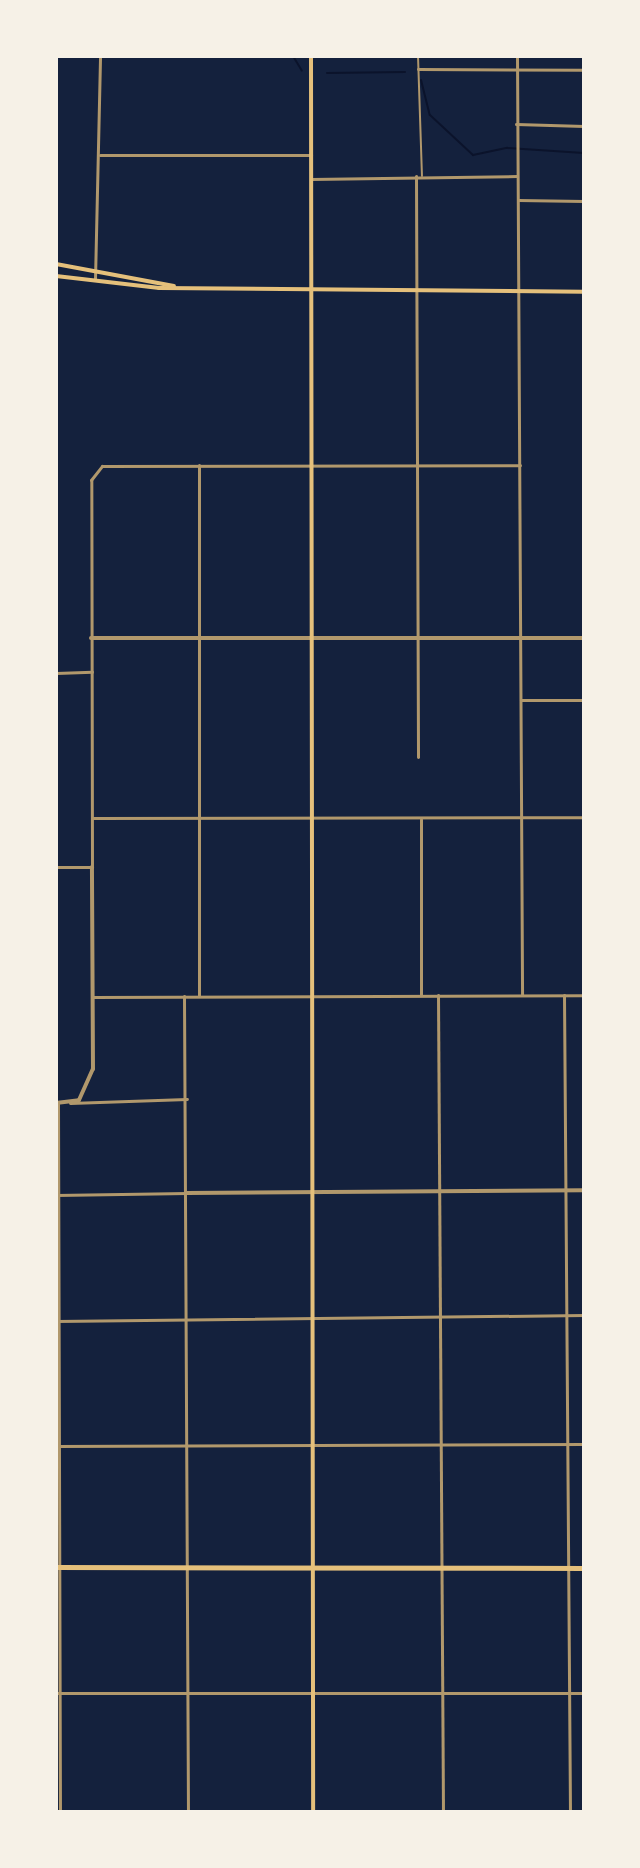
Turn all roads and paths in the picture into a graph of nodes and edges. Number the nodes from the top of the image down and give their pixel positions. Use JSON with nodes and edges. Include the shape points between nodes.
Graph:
{"nodes":[{"id":1,"x":100,"y":56,"type":"edge"},
{"id":2,"x":311,"y":56,"type":"edge"},
{"id":3,"x":418,"y":56,"type":"edge"},
{"id":4,"x":517,"y":56,"type":"edge"},
{"id":5,"x":418,"y":69,"type":"junction"},
{"id":6,"x":517,"y":70,"type":"junction"},
{"id":7,"x":584,"y":70,"type":"edge"},
{"id":8,"x":516,"y":124,"type":"junction"},
{"id":9,"x":584,"y":126,"type":"edge"},
{"id":10,"x":100,"y":155,"type":"junction"},
{"id":11,"x":311,"y":155,"type":"junction"},
{"id":12,"x":416,"y":176,"type":"junction"},
{"id":13,"x":422,"y":176,"type":"junction"},
{"id":14,"x":517,"y":176,"type":"junction"},
{"id":15,"x":311,"y":179,"type":"junction"},
{"id":16,"x":518,"y":200,"type":"junction"},
{"id":17,"x":584,"y":201,"type":"edge"},
{"id":18,"x":56,"y":264,"type":"edge"},
{"id":19,"x":96,"y":268,"type":"junction"},
{"id":20,"x":56,"y":276,"type":"edge"},
{"id":21,"x":95,"y":279,"type":"junction"},
{"id":22,"x":180,"y":288,"type":"junction"},
{"id":23,"x":312,"y":289,"type":"junction"},
{"id":24,"x":584,"y":292,"type":"edge"},
{"id":25,"x":417,"y":294,"type":"junction"},
{"id":26,"x":519,"y":296,"type":"junction"},
{"id":27,"x":199,"y":465,"type":"junction"},
{"id":28,"x":520,"y":465,"type":"junction"},
{"id":29,"x":312,"y":466,"type":"junction"},
{"id":30,"x":419,"y":466,"type":"junction"},
{"id":31,"x":91,"y":638,"type":"junction"},
{"id":32,"x":199,"y":638,"type":"junction"},
{"id":33,"x":313,"y":638,"type":"junction"},
{"id":34,"x":420,"y":638,"type":"junction"},
{"id":35,"x":520,"y":638,"type":"junction"},
{"id":36,"x":584,"y":638,"type":"edge"},
{"id":37,"x":92,"y":672,"type":"junction"},
{"id":38,"x":56,"y":673,"type":"edge"},
{"id":39,"x":521,"y":700,"type":"junction"},
{"id":40,"x":584,"y":700,"type":"edge"},
{"id":41,"x":418,"y":757,"type":"dead end"},
{"id":42,"x":584,"y":817,"type":"edge"},
{"id":43,"x":92,"y":818,"type":"junction"},
{"id":44,"x":199,"y":818,"type":"junction"},
{"id":45,"x":309,"y":818,"type":"junction"},
{"id":46,"x":421,"y":818,"type":"junction"},
{"id":47,"x":521,"y":818,"type":"junction"},
{"id":48,"x":56,"y":867,"type":"edge"},
{"id":49,"x":92,"y":867,"type":"junction"},
{"id":50,"x":310,"y":995,"type":"junction"},
{"id":51,"x":421,"y":995,"type":"junction"},
{"id":52,"x":438,"y":995,"type":"junction"},
{"id":53,"x":522,"y":995,"type":"junction"},
{"id":54,"x":564,"y":995,"type":"junction"},
{"id":55,"x":584,"y":995,"type":"edge"},
{"id":56,"x":184,"y":996,"type":"junction"},
{"id":57,"x":199,"y":996,"type":"junction"},
{"id":58,"x":93,"y":997,"type":"junction"},
{"id":59,"x":187,"y":1099,"type":"junction"},
{"id":60,"x":57,"y":1103,"type":"edge"},
{"id":61,"x":70,"y":1103,"type":"junction"},
{"id":62,"x":436,"y":1190,"type":"junction"},
{"id":63,"x":563,"y":1190,"type":"junction"},
{"id":64,"x":584,"y":1190,"type":"edge"},
{"id":65,"x":310,"y":1192,"type":"junction"},
{"id":66,"x":187,"y":1193,"type":"junction"},
{"id":67,"x":57,"y":1195,"type":"edge"},
{"id":68,"x":435,"y":1315,"type":"junction"},
{"id":69,"x":565,"y":1315,"type":"junction"},
{"id":70,"x":584,"y":1315,"type":"edge"},
{"id":71,"x":311,"y":1317,"type":"junction"},
{"id":72,"x":187,"y":1318,"type":"junction"},
{"id":73,"x":58,"y":1320,"type":"edge"},
{"id":74,"x":312,"y":1444,"type":"junction"},
{"id":75,"x":439,"y":1444,"type":"junction"},
{"id":76,"x":567,"y":1444,"type":"junction"},
{"id":77,"x":584,"y":1444,"type":"edge"},
{"id":78,"x":187,"y":1445,"type":"junction"},
{"id":79,"x":58,"y":1446,"type":"edge"},
{"id":80,"x":186,"y":1566,"type":"junction"},
{"id":81,"x":313,"y":1566,"type":"junction"},
{"id":82,"x":440,"y":1566,"type":"junction"},
{"id":83,"x":58,"y":1567,"type":"edge"},
{"id":84,"x":568,"y":1567,"type":"junction"},
{"id":85,"x":584,"y":1568,"type":"edge"},
{"id":86,"x":58,"y":1693,"type":"edge"},
{"id":87,"x":187,"y":1693,"type":"junction"},
{"id":88,"x":314,"y":1693,"type":"junction"},
{"id":89,"x":441,"y":1693,"type":"junction"},
{"id":90,"x":568,"y":1693,"type":"junction"},
{"id":91,"x":584,"y":1693,"type":"edge"},
{"id":92,"x":60,"y":1812,"type":"edge"},
{"id":93,"x":188,"y":1812,"type":"edge"},
{"id":94,"x":313,"y":1812,"type":"edge"},
{"id":95,"x":443,"y":1812,"type":"edge"},
{"id":96,"x":570,"y":1812,"type":"edge"}],
"edges":[{"from":1,"to":10,"type":"street"},
{"from":2,"to":11,"type":"main road"},
{"from":3,"to":5,"type":"lane"},
{"from":4,"to":6,"type":"street"},
{"from":5,"to":6,"type":"street"},
{"from":5,"to":13,"type":"lane"},
{"from":6,"to":7,"type":"street"},
{"from":6,"to":8,"type":"street"},
{"from":8,"to":9,"type":"street"},
{"from":8,"to":14,"type":"street"},
{"from":10,"to":11,"type":"street"},
{"from":10,"to":19,"type":"street"},
{"from":11,"to":15,"type":"main road"},
{"from":12,"to":13,"type":"street"},
{"from":12,"to":15,"type":"street"},
{"from":12,"to":25,"type":"street"},
{"from":13,"to":14,"type":"street"},
{"from":14,"to":16,"type":"street"},
{"from":15,"to":23,"type":"main road"},
{"from":16,"to":17,"type":"street"},
{"from":16,"to":26,"type":"street"},
{"from":18,"to":19,"type":"main road"},
{"from":19,"to":21,"type":"street"},
{"from":19,"to":22,"type":"main road"},
{"from":20,"to":21,"type":"main road"},
{"from":21,"to":22,"type":"main road"},
{"from":22,"to":23,"type":"main road"},
{"from":23,"to":25,"type":"main road"},
{"from":23,"to":29,"type":"main road"},
{"from":24,"to":26,"type":"main road"},
{"from":25,"to":26,"type":"main road"},
{"from":25,"to":30,"type":"street"},
{"from":26,"to":28,"type":"street"},
{"from":27,"to":29,"type":"street"},
{"from":27,"to":31,"type":"street","via":[[102,466],[91,480]]},
{"from":27,"to":32,"type":"street"},
{"from":28,"to":30,"type":"street"},
{"from":28,"to":35,"type":"street"},
{"from":29,"to":30,"type":"street"},
{"from":29,"to":33,"type":"main road"},
{"from":30,"to":34,"type":"street"},
{"from":31,"to":32,"type":"street"},
{"from":31,"to":37,"type":"street"},
{"from":32,"to":33,"type":"street"},
{"from":32,"to":44,"type":"street"},
{"from":33,"to":34,"type":"street"},
{"from":33,"to":45,"type":"main road"},
{"from":34,"to":35,"type":"street"},
{"from":34,"to":41,"type":"street"},
{"from":35,"to":36,"type":"street"},
{"from":35,"to":39,"type":"street"},
{"from":37,"to":38,"type":"street"},
{"from":37,"to":43,"type":"street"},
{"from":39,"to":40,"type":"street"},
{"from":39,"to":47,"type":"street"},
{"from":42,"to":47,"type":"street"},
{"from":43,"to":44,"type":"street"},
{"from":43,"to":49,"type":"street"},
{"from":44,"to":45,"type":"street"},
{"from":44,"to":57,"type":"street"},
{"from":45,"to":46,"type":"street"},
{"from":45,"to":50,"type":"main road"},
{"from":46,"to":47,"type":"street"},
{"from":46,"to":51,"type":"street"},
{"from":47,"to":53,"type":"street"},
{"from":48,"to":49,"type":"street"},
{"from":49,"to":58,"type":"street"},
{"from":50,"to":51,"type":"street"},
{"from":50,"to":57,"type":"street"},
{"from":50,"to":65,"type":"main road"},
{"from":51,"to":52,"type":"street"},
{"from":52,"to":53,"type":"street"},
{"from":52,"to":62,"type":"street"},
{"from":53,"to":54,"type":"street"},
{"from":54,"to":55,"type":"street"},
{"from":54,"to":63,"type":"street"},
{"from":56,"to":57,"type":"street"},
{"from":56,"to":58,"type":"street"},
{"from":56,"to":59,"type":"street"},
{"from":58,"to":61,"type":"street","via":[[90,1082]]},
{"from":59,"to":61,"type":"street"},
{"from":59,"to":66,"type":"street"},
{"from":60,"to":61,"type":"street"},
{"from":60,"to":67,"type":"street"},
{"from":62,"to":63,"type":"street"},
{"from":62,"to":65,"type":"street"},
{"from":62,"to":68,"type":"street"},
{"from":63,"to":64,"type":"street"},
{"from":63,"to":69,"type":"street"},
{"from":65,"to":66,"type":"street"},
{"from":65,"to":71,"type":"main road"},
{"from":66,"to":67,"type":"street"},
{"from":66,"to":72,"type":"street"},
{"from":67,"to":73,"type":"street"},
{"from":68,"to":69,"type":"street"},
{"from":68,"to":71,"type":"street"},
{"from":68,"to":75,"type":"street"},
{"from":69,"to":70,"type":"street"},
{"from":69,"to":76,"type":"street"},
{"from":71,"to":72,"type":"street"},
{"from":71,"to":74,"type":"main road"},
{"from":72,"to":73,"type":"street"},
{"from":72,"to":78,"type":"street"},
{"from":73,"to":79,"type":"street"},
{"from":74,"to":75,"type":"street"},
{"from":74,"to":78,"type":"street"},
{"from":74,"to":81,"type":"main road"},
{"from":75,"to":76,"type":"street"},
{"from":75,"to":82,"type":"street"},
{"from":76,"to":77,"type":"street"},
{"from":76,"to":84,"type":"street"},
{"from":78,"to":79,"type":"street"},
{"from":78,"to":80,"type":"street"},
{"from":79,"to":83,"type":"street"},
{"from":80,"to":81,"type":"highway"},
{"from":80,"to":83,"type":"highway"},
{"from":80,"to":87,"type":"street"},
{"from":81,"to":82,"type":"highway"},
{"from":81,"to":88,"type":"main road"},
{"from":82,"to":84,"type":"highway"},
{"from":82,"to":89,"type":"street"},
{"from":83,"to":86,"type":"street"},
{"from":84,"to":85,"type":"highway"},
{"from":84,"to":90,"type":"street"},
{"from":86,"to":87,"type":"street"},
{"from":86,"to":92,"type":"street"},
{"from":87,"to":88,"type":"street"},
{"from":87,"to":93,"type":"street"},
{"from":88,"to":89,"type":"street"},
{"from":88,"to":94,"type":"main road"},
{"from":89,"to":90,"type":"street"},
{"from":89,"to":95,"type":"street"},
{"from":90,"to":91,"type":"street"},
{"from":90,"to":96,"type":"street"}]}
